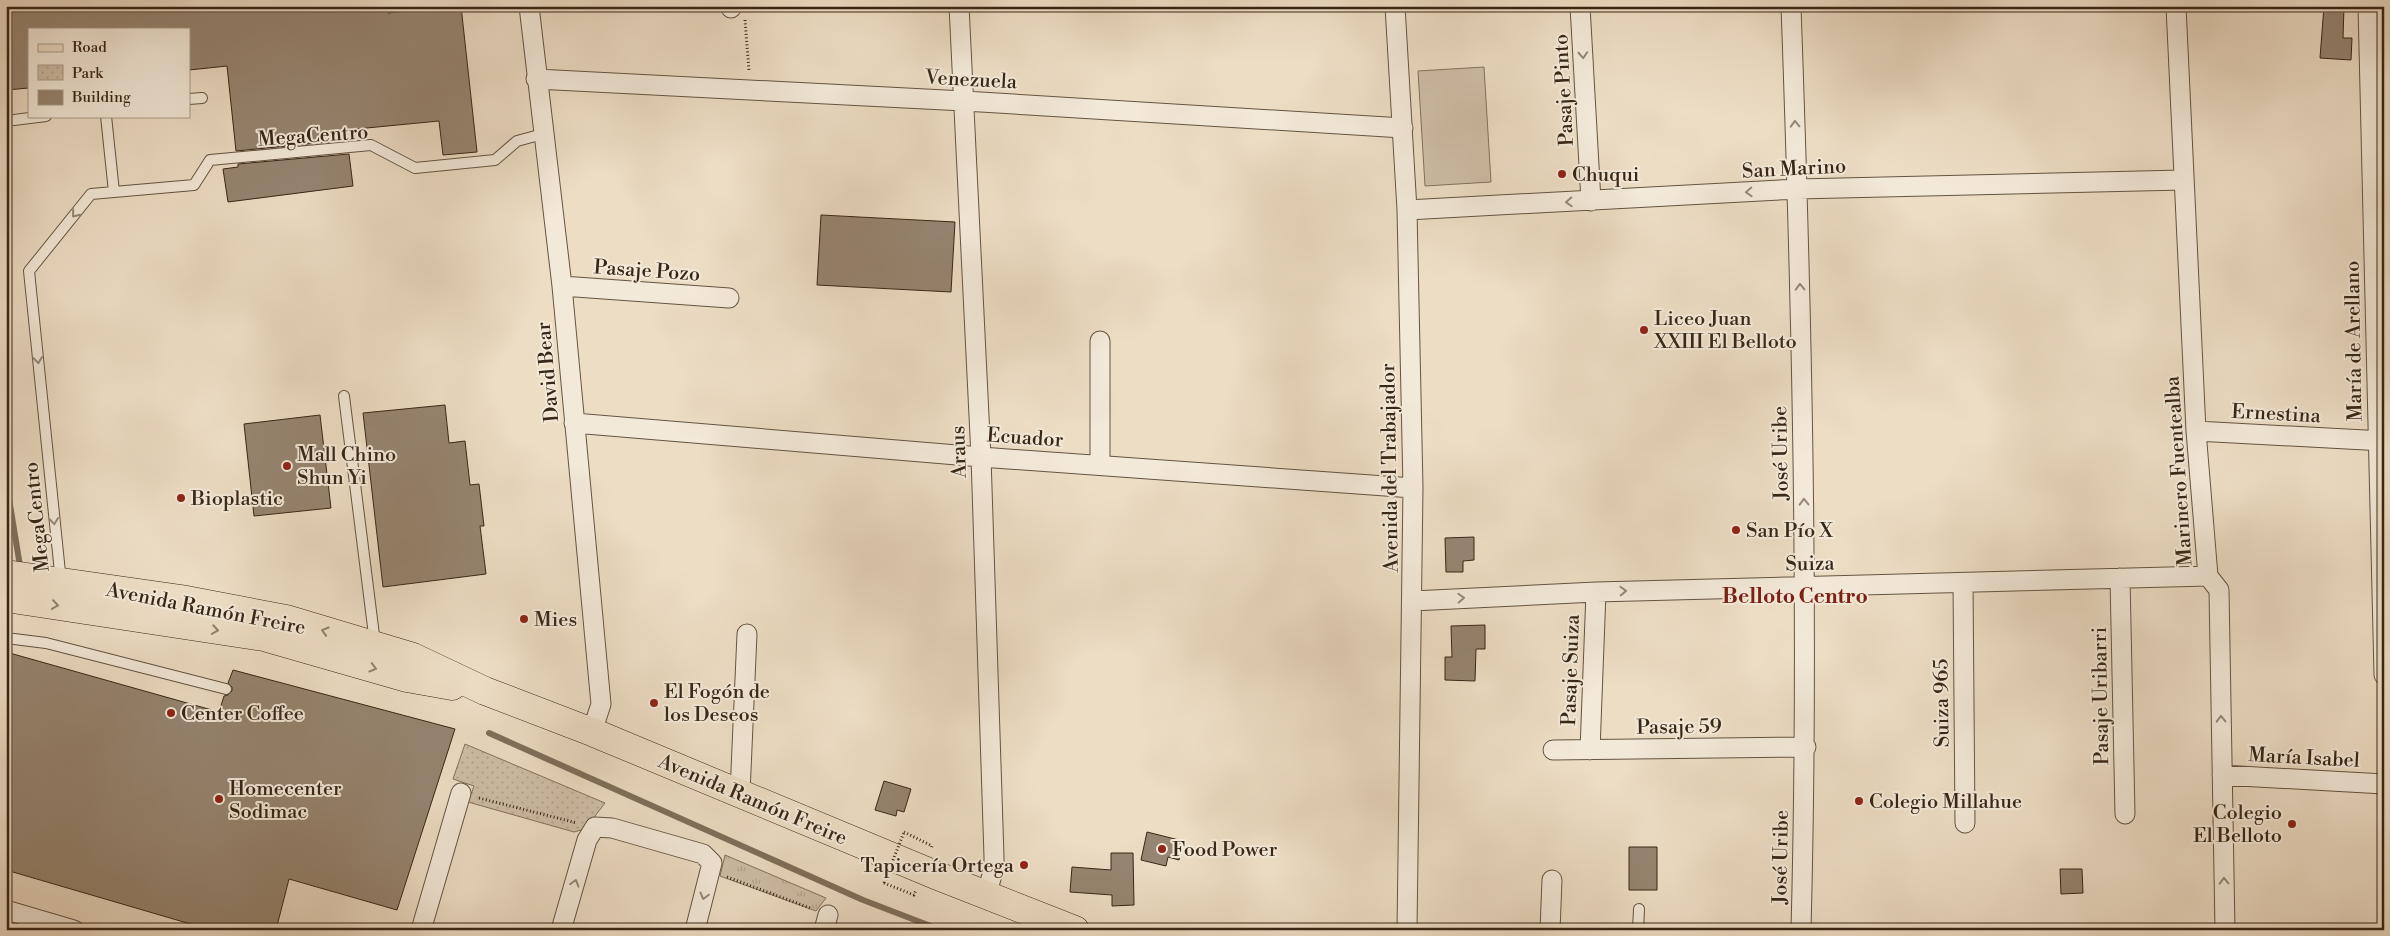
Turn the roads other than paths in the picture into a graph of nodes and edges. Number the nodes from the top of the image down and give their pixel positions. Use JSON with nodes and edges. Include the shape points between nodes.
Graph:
{"nodes":[{"id":1,"x":529,"y":6,"type":"edge"},
{"id":2,"x":959,"y":6,"type":"edge"},
{"id":3,"x":1395,"y":6,"type":"edge"},
{"id":4,"x":1580,"y":6,"type":"edge"},
{"id":5,"x":1791,"y":6,"type":"edge"},
{"id":6,"x":2176,"y":6,"type":"edge"},
{"id":7,"x":2368,"y":6,"type":"edge"},
{"id":8,"x":536,"y":79,"type":"junction"},
{"id":9,"x":202,"y":98,"type":"dead end"},
{"id":10,"x":190,"y":99,"type":"edge"},
{"id":11,"x":964,"y":101,"type":"junction"},
{"id":12,"x":30,"y":118,"type":"edge"},
{"id":13,"x":106,"y":118,"type":"edge"},
{"id":14,"x":6,"y":121,"type":"edge"},
{"id":15,"x":1403,"y":128,"type":"junction"},
{"id":16,"x":543,"y":134,"type":"junction"},
{"id":17,"x":2183,"y":180,"type":"junction"},
{"id":18,"x":1798,"y":189,"type":"junction"},
{"id":19,"x":114,"y":192,"type":"junction"},
{"id":20,"x":1591,"y":201,"type":"junction"},
{"id":21,"x":1407,"y":210,"type":"junction"},
{"id":22,"x":562,"y":286,"type":"junction"},
{"id":23,"x":729,"y":298,"type":"dead end"},
{"id":24,"x":1100,"y":341,"type":"dead end"},
{"id":25,"x":344,"y":396,"type":"dead end"},
{"id":26,"x":574,"y":423,"type":"junction"},
{"id":27,"x":2196,"y":431,"type":"junction"},
{"id":28,"x":2381,"y":440,"type":"edge"},
{"id":29,"x":981,"y":457,"type":"junction"},
{"id":30,"x":1100,"y":465,"type":"junction"},
{"id":31,"x":1413,"y":488,"type":"junction"},
{"id":32,"x":2208,"y":576,"type":"junction"},
{"id":33,"x":13,"y":577,"type":"edge"},
{"id":34,"x":2120,"y":578,"type":"junction"},
{"id":35,"x":60,"y":582,"type":"junction"},
{"id":36,"x":1962,"y":583,"type":"junction"},
{"id":37,"x":1805,"y":585,"type":"junction"},
{"id":38,"x":1596,"y":592,"type":"junction"},
{"id":39,"x":6,"y":598,"type":"edge"},
{"id":40,"x":1412,"y":601,"type":"junction"},
{"id":41,"x":747,"y":634,"type":"dead end"},
{"id":42,"x":6,"y":638,"type":"edge"},
{"id":43,"x":376,"y":646,"type":"junction"},
{"id":44,"x":2384,"y":675,"type":"edge"},
{"id":45,"x":226,"y":689,"type":"dead end"},
{"id":46,"x":485,"y":691,"type":"junction"},
{"id":47,"x":592,"y":732,"type":"junction"},
{"id":48,"x":1806,"y":747,"type":"junction"},
{"id":49,"x":1553,"y":750,"type":"dead end"},
{"id":50,"x":1590,"y":750,"type":"junction"},
{"id":51,"x":2222,"y":775,"type":"junction"},
{"id":52,"x":2384,"y":784,"type":"edge"},
{"id":53,"x":461,"y":793,"type":"road end"},
{"id":54,"x":740,"y":793,"type":"junction"},
{"id":55,"x":2124,"y":814,"type":"dead end"},
{"id":56,"x":1965,"y":823,"type":"dead end"},
{"id":57,"x":1552,"y":880,"type":"dead end"},
{"id":58,"x":986,"y":896,"type":"junction"},
{"id":59,"x":1639,"y":909,"type":"dead end"},
{"id":60,"x":6,"y":910,"type":"edge"},
{"id":61,"x":74,"y":930,"type":"edge"},
{"id":62,"x":421,"y":930,"type":"edge"},
{"id":63,"x":561,"y":930,"type":"edge"},
{"id":64,"x":695,"y":930,"type":"edge"},
{"id":65,"x":1075,"y":930,"type":"edge"},
{"id":66,"x":1407,"y":930,"type":"edge"},
{"id":67,"x":1550,"y":930,"type":"edge"},
{"id":68,"x":1638,"y":930,"type":"edge"},
{"id":69,"x":1801,"y":930,"type":"edge"},
{"id":70,"x":2225,"y":930,"type":"edge"}],
"edges":[{"from":1,"to":8,"type":"street","name":"David Bear"},
{"from":2,"to":11,"type":"street","name":"Araus"},
{"from":3,"to":15,"type":"street","name":"Avenida del Trabajador"},
{"from":4,"to":20,"type":"street","name":"Pasaje Pinto","one_way":true},
{"from":18,"to":5,"type":"street","name":"José Uribe","one_way":true},
{"from":6,"to":17,"type":"street","name":"Marinero Fuentealba"},
{"from":7,"to":28,"type":"street","name":"María de Arellano"},
{"from":8,"to":11,"type":"street","name":"Venezuela"},
{"from":8,"to":16,"type":"street","name":"David Bear"},
{"from":9,"to":10,"type":"lane"},
{"from":11,"to":15,"type":"street","name":"Venezuela"},
{"from":11,"to":29,"type":"street","name":"Araus"},
{"from":12,"to":14,"type":"lane"},
{"from":13,"to":19,"type":"lane"},
{"from":15,"to":21,"type":"street","name":"Avenida del Trabajador"},
{"from":16,"to":19,"type":"lane","name":"MegaCentro","via":[[516,141],[495,160],[415,168],[371,145],[210,160],[194,185]]},
{"from":16,"to":22,"type":"street","name":"David Bear"},
{"from":17,"to":18,"type":"street","name":"San Marino"},
{"from":17,"to":27,"type":"street","name":"Marinero Fuentealba"},
{"from":18,"to":20,"type":"street","name":"San Marino","one_way":true},
{"from":37,"to":18,"type":"street","name":"José Uribe","one_way":true},
{"from":19,"to":35,"type":"lane","name":"MegaCentro","one_way":true,"via":[[91,194],[29,271]]},
{"from":20,"to":21,"type":"street","name":"San Marino","one_way":true},
{"from":21,"to":31,"type":"street","name":"Avenida del Trabajador"},
{"from":22,"to":23,"type":"street","name":"Pasaje Pozo"},
{"from":22,"to":26,"type":"street","name":"David Bear"},
{"from":24,"to":30,"type":"street"},
{"from":25,"to":43,"type":"lane"},
{"from":26,"to":29,"type":"street","name":"Ecuador"},
{"from":26,"to":47,"type":"street","name":"David Bear","via":[[601,704]]},
{"from":27,"to":28,"type":"street","name":"Ernestina"},
{"from":27,"to":32,"type":"street","name":"Marinero Fuentealba"},
{"from":28,"to":44,"type":"street","name":"María de Arellano"},
{"from":29,"to":30,"type":"street","name":"Ecuador"},
{"from":29,"to":58,"type":"street","name":"Araus","via":[[994,857]]},
{"from":30,"to":31,"type":"street","name":"Ecuador"},
{"from":31,"to":40,"type":"street","name":"Avenida del Trabajador"},
{"from":32,"to":34,"type":"street","name":"Suiza"},
{"from":51,"to":32,"type":"street","name":"Marinero Fuentealba","one_way":true,"via":[[2219,590]]},
{"from":33,"to":35,"type":"main road","name":"Avenida Ramón Freire"},
{"from":34,"to":36,"type":"street","name":"Suiza"},
{"from":34,"to":55,"type":"street","name":"Pasaje Uribarri"},
{"from":43,"to":35,"type":"main road","name":"Avenida Ramón Freire","one_way":true,"via":[[286,619],[181,599]]},
{"from":36,"to":37,"type":"street","name":"Suiza"},
{"from":36,"to":56,"type":"street","name":"Suiza 965"},
{"from":38,"to":37,"type":"street","name":"Suiza","one_way":true},
{"from":37,"to":48,"type":"street","name":"José Uribe"},
{"from":40,"to":38,"type":"street","name":"Suiza","one_way":true},
{"from":38,"to":50,"type":"street","name":"Pasaje Suiza"},
{"from":39,"to":46,"type":"main road","name":"Avenida Ramón Freire","one_way":true,"via":[[264,637],[407,678]]},
{"from":40,"to":66,"type":"street","name":"Avenida del Trabajador"},
{"from":41,"to":54,"type":"street"},
{"from":42,"to":45,"type":"lane","via":[[46,643]]},
{"from":43,"to":46,"type":"main road","name":"Avenida Ramón Freire","via":[[413,657]]},
{"from":46,"to":47,"type":"main road","name":"Avenida Ramón Freire"},
{"from":47,"to":54,"type":"main road","name":"Avenida Ramón Freire"},
{"from":48,"to":50,"type":"street","name":"Pasaje 59"},
{"from":48,"to":69,"type":"street","name":"José Uribe"},
{"from":49,"to":50,"type":"street","name":"Pasaje 59"},
{"from":51,"to":52,"type":"street","name":"María Isabel"},
{"from":70,"to":51,"type":"street","name":"Marinero Fuentealba","one_way":true},
{"from":53,"to":62,"type":"street"},
{"from":54,"to":58,"type":"main road","name":"Avenida Ramón Freire"},
{"from":57,"to":67,"type":"street"},
{"from":58,"to":65,"type":"main road","name":"Avenida Ramón Freire"},
{"from":59,"to":68,"type":"lane"},
{"from":60,"to":61,"type":"street"},
{"from":63,"to":64,"type":"street","one_way":true,"via":[[587,840],[595,827],[612,828],[703,854],[711,867]]}]}
